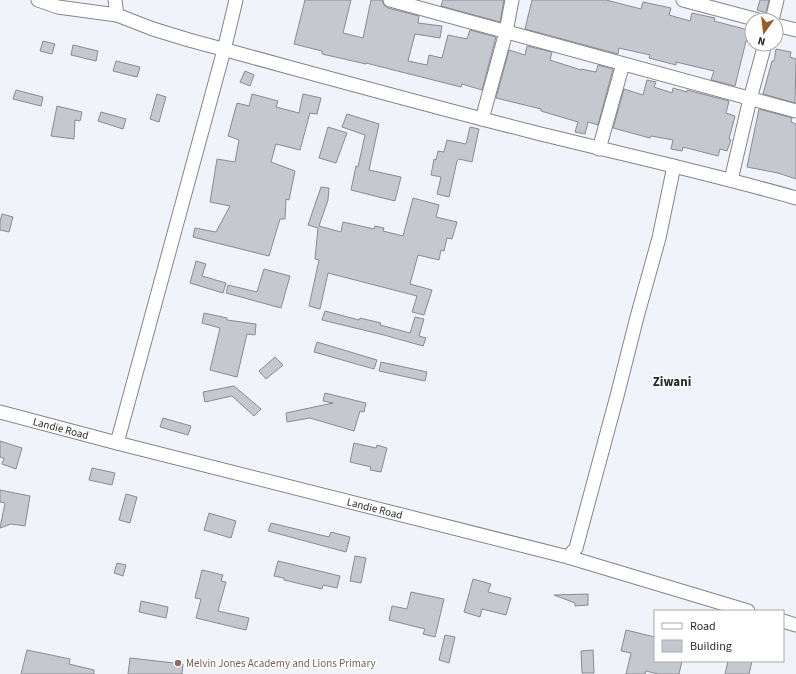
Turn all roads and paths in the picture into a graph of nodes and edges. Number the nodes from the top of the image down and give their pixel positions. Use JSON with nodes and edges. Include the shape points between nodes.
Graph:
{"nodes":[{"id":1,"x":38,"y":0,"type":"edge"},
{"id":2,"x":115,"y":0,"type":"edge"},
{"id":3,"x":236,"y":0,"type":"edge"},
{"id":4,"x":390,"y":0,"type":"edge"},
{"id":5,"x":512,"y":0,"type":"edge"},
{"id":6,"x":683,"y":0,"type":"edge"},
{"id":7,"x":777,"y":0,"type":"edge"},
{"id":8,"x":774,"y":12,"type":"edge"},
{"id":9,"x":117,"y":15,"type":"junction"},
{"id":10,"x":744,"y":16,"type":"edge"},
{"id":11,"x":784,"y":27,"type":"edge"},
{"id":12,"x":796,"y":30,"type":"edge"},
{"id":13,"x":506,"y":32,"type":"junction"},
{"id":14,"x":224,"y":50,"type":"junction"},
{"id":15,"x":763,"y":52,"type":"edge"},
{"id":16,"x":623,"y":64,"type":"junction"},
{"id":17,"x":750,"y":99,"type":"junction"},
{"id":18,"x":796,"y":111,"type":"edge"},
{"id":19,"x":482,"y":119,"type":"junction"},
{"id":20,"x":599,"y":149,"type":"junction"},
{"id":21,"x":674,"y":166,"type":"junction"},
{"id":22,"x":731,"y":180,"type":"junction"},
{"id":23,"x":796,"y":198,"type":"edge"},
{"id":24,"x":0,"y":412,"type":"edge"},
{"id":25,"x":117,"y":443,"type":"junction"},
{"id":26,"x":568,"y":558,"type":"junction"},
{"id":27,"x":745,"y":610,"type":"edge"}],
"edges":[{"from":1,"to":9,"type":"street","via":[[58,7]]},
{"from":2,"to":9,"type":"street"},
{"from":3,"to":14,"type":"street"},
{"from":4,"to":13,"type":"street"},
{"from":5,"to":13,"type":"street"},
{"from":6,"to":10,"type":"street"},
{"from":7,"to":8,"type":"street"},
{"from":9,"to":14,"type":"street","via":[[152,29]]},
{"from":11,"to":12,"type":"street"},
{"from":13,"to":16,"type":"street"},
{"from":13,"to":19,"type":"street"},
{"from":14,"to":19,"type":"street"},
{"from":14,"to":25,"type":"street"},
{"from":15,"to":17,"type":"street"},
{"from":16,"to":17,"type":"street"},
{"from":16,"to":20,"type":"street"},
{"from":17,"to":18,"type":"street"},
{"from":17,"to":22,"type":"street"},
{"from":19,"to":20,"type":"street"},
{"from":20,"to":21,"type":"street"},
{"from":21,"to":22,"type":"street"},
{"from":21,"to":26,"type":"street","via":[[659,238],[576,548]]},
{"from":22,"to":23,"type":"street"},
{"from":24,"to":25,"type":"street","name":"Landie Road"},
{"from":25,"to":26,"type":"street","name":"Landie Road"},
{"from":26,"to":27,"type":"street","name":"Landie Road"}]}
